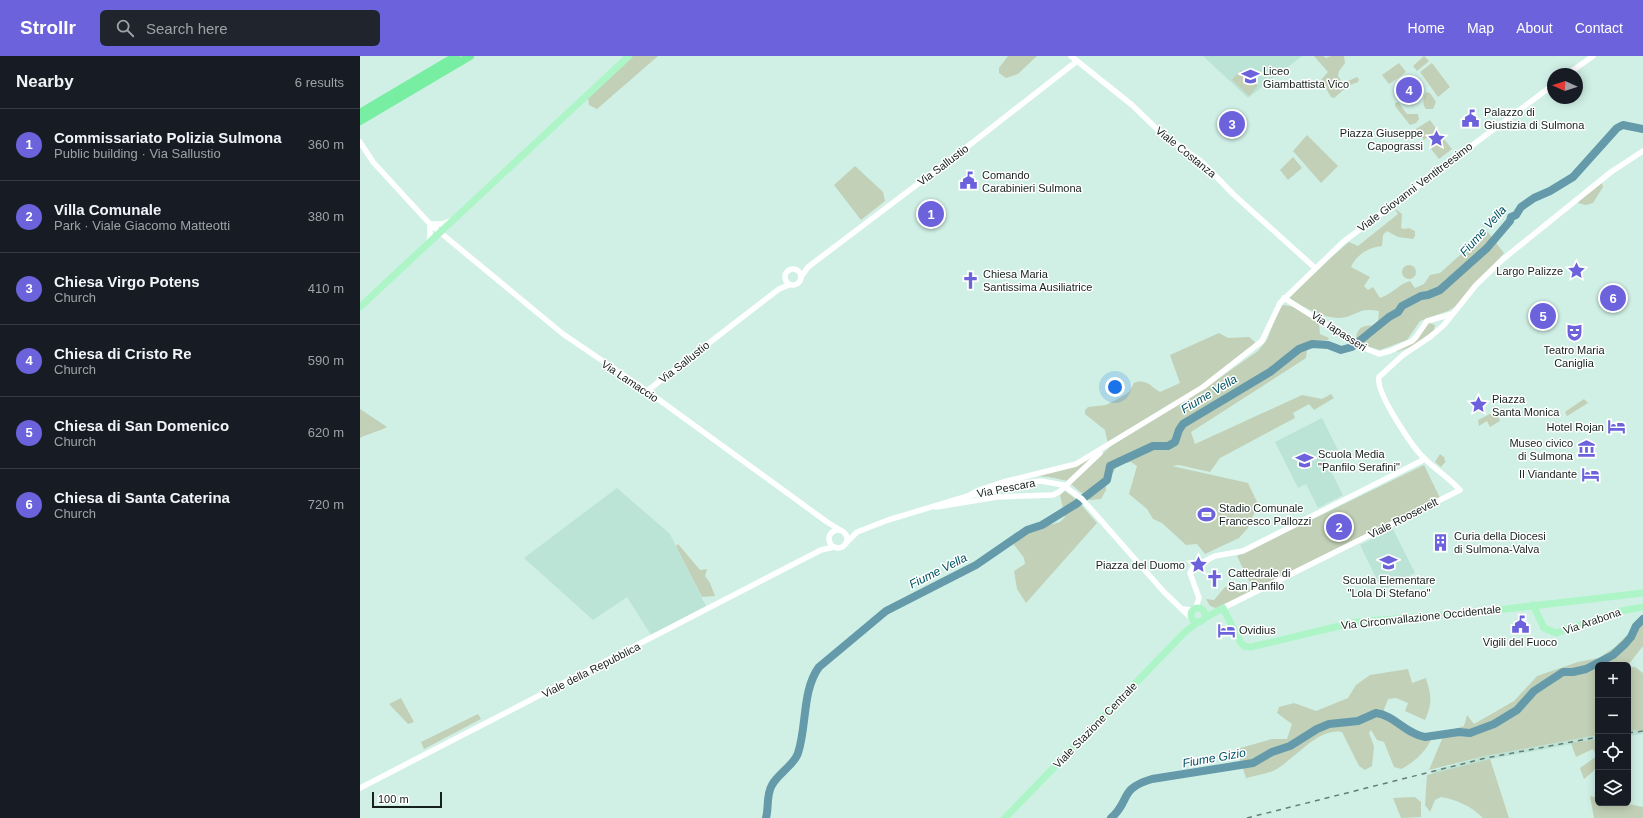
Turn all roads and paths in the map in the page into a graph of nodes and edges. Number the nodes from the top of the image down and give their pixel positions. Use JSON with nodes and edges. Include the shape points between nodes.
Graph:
{"nodes":[{"id":1,"x":456,"y":56,"type":"edge"},
{"id":2,"x":470,"y":56,"type":"edge"},
{"id":3,"x":629,"y":56,"type":"edge"},
{"id":4,"x":1593,"y":56,"type":"edge"},
{"id":5,"x":1074,"y":58,"type":"edge"},
{"id":6,"x":1576,"y":68,"type":"edge"},
{"id":7,"x":1547,"y":89,"type":"edge"},
{"id":8,"x":360,"y":113,"type":"edge"},
{"id":9,"x":360,"y":121,"type":"edge"},
{"id":10,"x":360,"y":142,"type":"edge"},
{"id":11,"x":1643,"y":151,"type":"edge"},
{"id":12,"x":452,"y":221,"type":"junction"},
{"id":13,"x":430,"y":224,"type":"junction"},
{"id":14,"x":440,"y":232,"type":"junction"},
{"id":15,"x":427,"y":244,"type":"junction"},
{"id":16,"x":808,"y":267,"type":"junction"},
{"id":17,"x":1315,"y":268,"type":"junction"},
{"id":18,"x":795,"y":269,"type":"junction"},
{"id":19,"x":801,"y":277,"type":"junction"},
{"id":20,"x":785,"y":279,"type":"junction"},
{"id":21,"x":790,"y":285,"type":"junction"},
{"id":22,"x":779,"y":289,"type":"junction"},
{"id":23,"x":1284,"y":298,"type":"junction"},
{"id":24,"x":360,"y":307,"type":"edge"},
{"id":25,"x":1454,"y":313,"type":"junction"},
{"id":26,"x":1432,"y":320,"type":"junction"},
{"id":27,"x":1444,"y":325,"type":"junction"},
{"id":28,"x":647,"y":391,"type":"junction"},
{"id":29,"x":1107,"y":446,"type":"junction"},
{"id":30,"x":1425,"y":460,"type":"junction"},
{"id":31,"x":968,"y":496,"type":"junction"},
{"id":32,"x":932,"y":506,"type":"junction"},
{"id":33,"x":827,"y":522,"type":"junction"},
{"id":34,"x":842,"y":530,"type":"junction"},
{"id":35,"x":857,"y":532,"type":"junction"},
{"id":36,"x":830,"y":537,"type":"junction"},
{"id":37,"x":847,"y":542,"type":"junction"},
{"id":38,"x":834,"y":547,"type":"junction"},
{"id":39,"x":821,"y":550,"type":"junction"},
{"id":40,"x":1643,"y":593,"type":"edge"},
{"id":41,"x":1534,"y":605,"type":"junction"},
{"id":42,"x":1643,"y":607,"type":"edge"},
{"id":43,"x":1220,"y":609,"type":"junction"},
{"id":44,"x":1204,"y":614,"type":"junction"},
{"id":45,"x":1194,"y":615,"type":"junction"},
{"id":46,"x":360,"y":788,"type":"edge"},
{"id":47,"x":1005,"y":818,"type":"edge"}],
"edges":[{"from":1,"to":8,"type":"highway"},
{"from":2,"to":9,"type":"highway"},
{"from":3,"to":12,"type":"main road"},
{"from":4,"to":6,"type":"street"},
{"from":5,"to":16,"type":"street","name":"Via Sallustio","via":[[972,143]]},
{"from":5,"to":17,"type":"street","name":"Viale Costanza","via":[[1132,105],[1158,130],[1202,163],[1237,199]]},
{"from":7,"to":17,"type":"street","name":"Viale Giovanni Ventitreesimo","via":[[1356,232]]},
{"from":10,"to":13,"type":"street","name":"Via Lamaccio","via":[[373,162]]},
{"from":11,"to":25,"type":"street","via":[[1611,172],[1502,260],[1479,282]]},
{"from":12,"to":13,"type":"street"},
{"from":12,"to":14,"type":"main road"},
{"from":13,"to":14,"type":"street","name":"Via Lamaccio"},
{"from":13,"to":15,"type":"street","via":[[430,238]]},
{"from":14,"to":15,"type":"main road"},
{"from":14,"to":28,"type":"street","name":"Via Lamaccio","via":[[577,345]]},
{"from":15,"to":24,"type":"main road"},
{"from":16,"to":18,"type":"street","name":"Via Sallustio"},
{"from":16,"to":19,"type":"street","name":"Via Sallustio"},
{"from":17,"to":23,"type":"street","name":"Viale Giovanni Ventitreesimo"},
{"from":18,"to":19,"type":"street"},
{"from":18,"to":20,"type":"street","via":[[788,271]]},
{"from":19,"to":21,"type":"street","via":[[797,284]]},
{"from":20,"to":21,"type":"street"},
{"from":20,"to":22,"type":"street","name":"Via Sallustio"},
{"from":21,"to":22,"type":"street","name":"Via Sallustio"},
{"from":22,"to":28,"type":"street","name":"Via Sallustio"},
{"from":23,"to":26,"type":"street","name":"Via Iapasseri","via":[[1351,341],[1379,354],[1412,341],[1427,322]]},
{"from":23,"to":29,"type":"street","name":"Viale Giovanni Ventitreesimo","via":[[1276,309],[1266,334],[1254,349],[1186,398]]},
{"from":25,"to":26,"type":"street","name":"Via Iapasseri"},
{"from":25,"to":27,"type":"street"},
{"from":26,"to":27,"type":"street"},
{"from":27,"to":30,"type":"street","via":[[1381,374],[1378,380],[1386,403]]},
{"from":28,"to":33,"type":"street","name":"Via Lamaccio"},
{"from":29,"to":31,"type":"street","via":[[1068,468],[1003,482]]},
{"from":29,"to":32,"type":"street","via":[[1053,495],[1017,495],[948,506]]},
{"from":30,"to":43,"type":"street","name":"Viale Roosevelt","via":[[1460,490]]},
{"from":30,"to":45,"type":"street","via":[[1238,553],[1219,554],[1191,568],[1190,575],[1199,598]]},
{"from":31,"to":32,"type":"street","name":"Via Pescara"},
{"from":31,"to":45,"type":"street","name":"Via Pescara","via":[[1041,481],[1063,484],[1076,493],[1101,519],[1180,608]]},
{"from":32,"to":35,"type":"street","name":"Via Pescara"},
{"from":33,"to":34,"type":"street","name":"Via Lamaccio"},
{"from":33,"to":36,"type":"street"},
{"from":34,"to":35,"type":"street","name":"Via Pescara"},
{"from":34,"to":36,"type":"street","via":[[836,530]]},
{"from":34,"to":37,"type":"street","via":[[847,535]]},
{"from":35,"to":37,"type":"street","name":"Via Pescara"},
{"from":36,"to":38,"type":"street"},
{"from":36,"to":39,"type":"street","name":"Viale della Repubblica"},
{"from":37,"to":38,"type":"street","via":[[842,548]]},
{"from":38,"to":39,"type":"street","name":"Viale della Repubblica"},
{"from":39,"to":46,"type":"street","name":"Viale della Repubblica"},
{"from":40,"to":41,"type":"main road","name":"Via Circonvallazione Occidentale"},
{"from":41,"to":42,"type":"main road","name":"Via Arabona","via":[[1542,626],[1556,633],[1621,611]]},
{"from":41,"to":43,"type":"main road","name":"Via Circonvallazione Occidentale","via":[[1465,614],[1351,623],[1248,647],[1241,643]]},
{"from":43,"to":44,"type":"main road","name":"Viale Roosevelt"},
{"from":44,"to":45,"type":"main road","name":"Viale Roosevelt"},
{"from":44,"to":45,"type":"main road"},
{"from":45,"to":47,"type":"main road","name":"Viale Stazione Centrale","via":[[1185,632]]}]}
